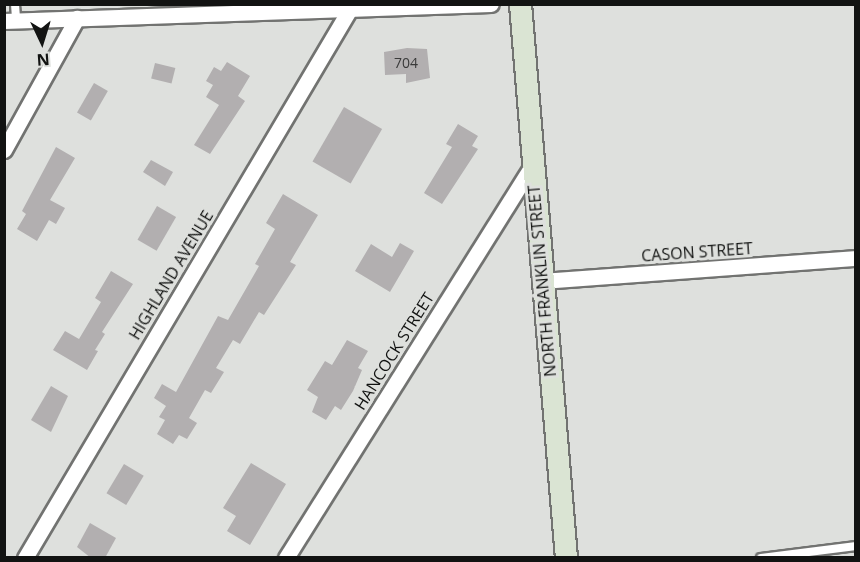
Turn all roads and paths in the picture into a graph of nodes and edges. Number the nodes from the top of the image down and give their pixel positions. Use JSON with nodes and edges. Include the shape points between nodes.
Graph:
{"nodes":[{"id":1,"x":491,"y":4,"type":"edge"},
{"id":2,"x":520,"y":4,"type":"edge"},
{"id":3,"x":348,"y":12,"type":"junction"},
{"id":4,"x":12,"y":15,"type":"edge"},
{"id":5,"x":77,"y":18,"type":"junction"},
{"id":6,"x":4,"y":150,"type":"edge"},
{"id":7,"x":533,"y":164,"type":"junction"},
{"id":8,"x":855,"y":258,"type":"edge"},
{"id":9,"x":542,"y":281,"type":"junction"},
{"id":10,"x":855,"y":546,"type":"edge"},
{"id":11,"x":25,"y":558,"type":"edge"},
{"id":12,"x":286,"y":558,"type":"edge"},
{"id":13,"x":566,"y":558,"type":"edge"},
{"id":14,"x":761,"y":558,"type":"edge"}],
"edges":[{"from":1,"to":3,"type":"street"},
{"from":2,"to":7,"type":"street","name":"NORTH FRANKLIN STREET"},
{"from":3,"to":5,"type":"street"},
{"from":3,"to":11,"type":"street","name":"HIGHLAND AVENUE"},
{"from":4,"to":5,"type":"street"},
{"from":5,"to":6,"type":"street"},
{"from":7,"to":9,"type":"street","name":"NORTH FRANKLIN STREET"},
{"from":7,"to":12,"type":"street","name":"HANCOCK STREET"},
{"from":8,"to":9,"type":"street","name":"CASON STREET"},
{"from":9,"to":13,"type":"street","name":"NORTH FRANKLIN STREET"},
{"from":10,"to":14,"type":"lane"}]}
